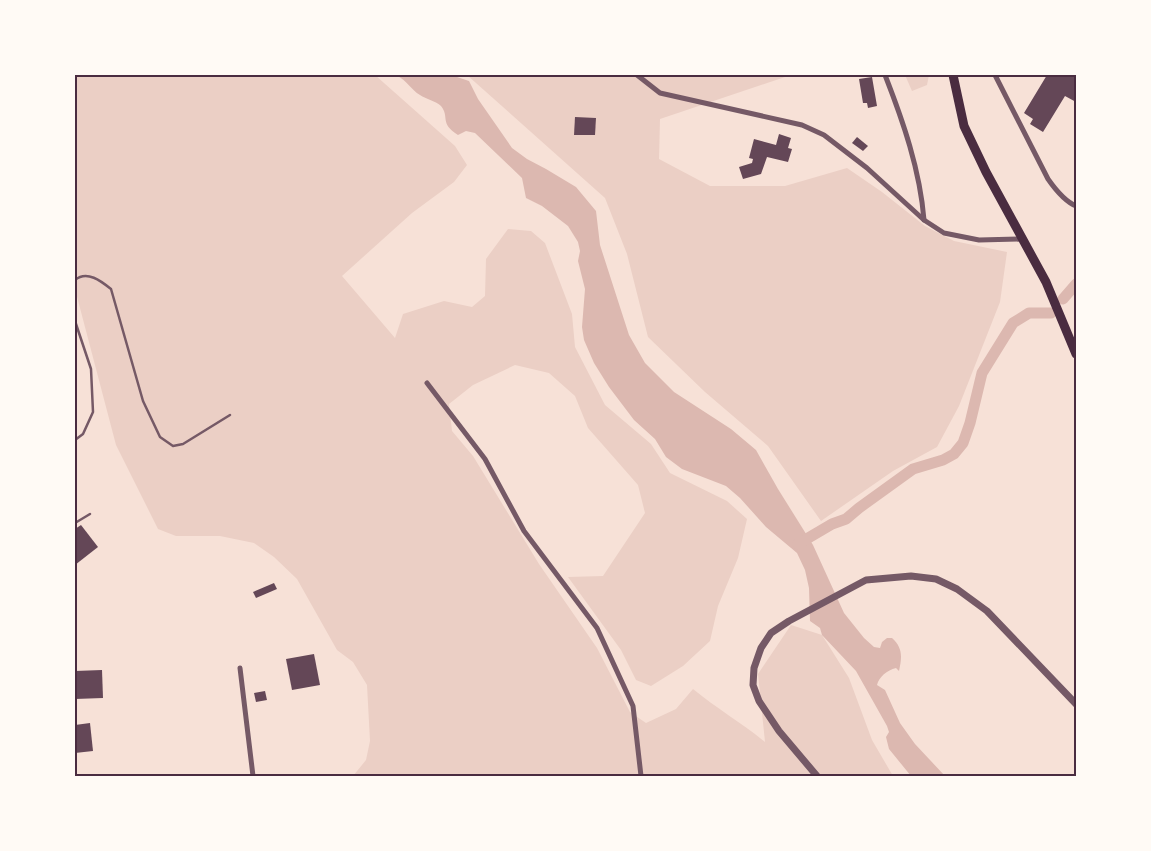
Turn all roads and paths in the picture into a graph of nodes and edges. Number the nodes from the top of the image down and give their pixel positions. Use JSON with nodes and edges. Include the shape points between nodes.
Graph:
{"nodes":[{"id":1,"x":637,"y":75,"type":"edge"},
{"id":2,"x":885,"y":75,"type":"edge"},
{"id":3,"x":952,"y":75,"type":"edge"},
{"id":4,"x":995,"y":75,"type":"edge"},
{"id":5,"x":1076,"y":206,"type":"edge"},
{"id":6,"x":924,"y":220,"type":"junction"},
{"id":7,"x":1022,"y":239,"type":"junction"},
{"id":8,"x":75,"y":280,"type":"edge"},
{"id":9,"x":75,"y":321,"type":"edge"},
{"id":10,"x":1073,"y":340,"type":"edge"},
{"id":11,"x":1076,"y":354,"type":"edge"},
{"id":12,"x":427,"y":383,"type":"dead end"},
{"id":13,"x":230,"y":415,"type":"dead end"},
{"id":14,"x":75,"y":440,"type":"edge"},
{"id":15,"x":90,"y":514,"type":"dead end"},
{"id":16,"x":75,"y":523,"type":"edge"},
{"id":17,"x":240,"y":668,"type":"dead end"},
{"id":18,"x":1076,"y":704,"type":"edge"},
{"id":19,"x":253,"y":776,"type":"edge"},
{"id":20,"x":641,"y":776,"type":"edge"},
{"id":21,"x":817,"y":776,"type":"edge"}],
"edges":[{"from":1,"to":6,"type":"street","via":[[660,93],[802,125],[824,135],[867,168]]},
{"from":2,"to":6,"type":"street","via":[[900,113],[922,195]]},
{"from":3,"to":7,"type":"highway","via":[[964,126]]},
{"from":4,"to":5,"type":"street","via":[[1048,179]]},
{"from":6,"to":7,"type":"street","via":[[944,233],[979,240]]},
{"from":7,"to":10,"type":"highway"},
{"from":8,"to":13,"type":"lane","via":[[87,276],[98,279],[110,289],[143,401],[160,437],[173,446],[183,444]]},
{"from":9,"to":14,"type":"lane","via":[[91,369],[93,412],[82,434]]},
{"from":10,"to":11,"type":"highway"},
{"from":12,"to":20,"type":"street","via":[[485,459],[524,531],[597,628],[633,706]]},
{"from":15,"to":16,"type":"lane"},
{"from":17,"to":19,"type":"street"},
{"from":18,"to":21,"type":"street","via":[[987,611],[957,589],[936,579],[911,576],[866,580],[771,633],[754,668],[753,685],[759,701],[779,731]]}]}
